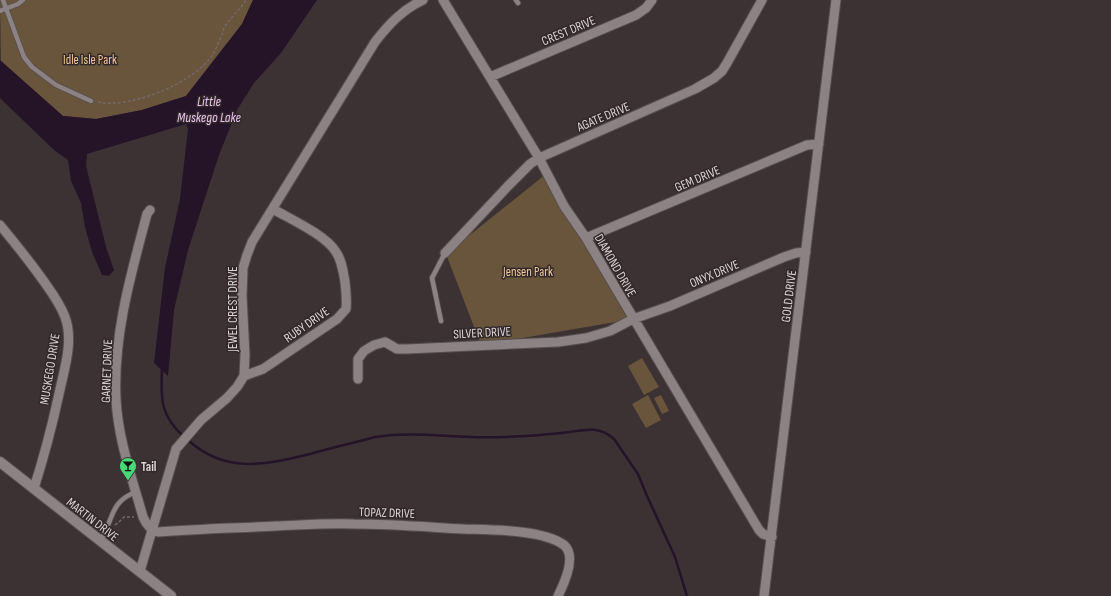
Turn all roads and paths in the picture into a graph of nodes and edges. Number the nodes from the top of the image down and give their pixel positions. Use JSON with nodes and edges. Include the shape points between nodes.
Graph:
{"nodes":[{"id":1,"x":3,"y":0,"type":"edge"},
{"id":2,"x":23,"y":0,"type":"edge"},
{"id":3,"x":246,"y":0,"type":"edge"},
{"id":4,"x":423,"y":0,"type":"edge"},
{"id":5,"x":443,"y":0,"type":"edge"},
{"id":6,"x":652,"y":0,"type":"edge"},
{"id":7,"x":762,"y":0,"type":"edge"},
{"id":8,"x":836,"y":0,"type":"edge"},
{"id":9,"x":6,"y":8,"type":"junction"},
{"id":10,"x":0,"y":11,"type":"edge"},
{"id":11,"x":490,"y":77,"type":"junction"},
{"id":12,"x":91,"y":101,"type":"joint"},
{"id":13,"x":819,"y":144,"type":"junction"},
{"id":14,"x":539,"y":158,"type":"junction"},
{"id":15,"x":273,"y":209,"type":"junction"},
{"id":16,"x":150,"y":210,"type":"dead end"},
{"id":17,"x":0,"y":226,"type":"edge"},
{"id":18,"x":586,"y":238,"type":"junction"},
{"id":19,"x":806,"y":252,"type":"junction"},
{"id":20,"x":445,"y":253,"type":"joint"},
{"id":21,"x":633,"y":319,"type":"junction"},
{"id":22,"x":441,"y":321,"type":"dead end"},
{"id":23,"x":244,"y":376,"type":"junction"},
{"id":24,"x":358,"y":380,"type":"dead end"},
{"id":25,"x":0,"y":462,"type":"edge"},
{"id":26,"x":34,"y":488,"type":"junction"},
{"id":27,"x":136,"y":492,"type":"junction"},
{"id":28,"x":149,"y":527,"type":"junction"},
{"id":29,"x":107,"y":529,"type":"junction"},
{"id":30,"x":772,"y":537,"type":"junction"},
{"id":31,"x":100,"y":541,"type":"junction"},
{"id":32,"x":140,"y":571,"type":"junction"},
{"id":33,"x":171,"y":596,"type":"edge"},
{"id":34,"x":558,"y":596,"type":"edge"},
{"id":35,"x":768,"y":596,"type":"edge"}],
"edges":[{"from":1,"to":9,"type":"lane"},
{"from":2,"to":9,"type":"lane"},
{"from":3,"to":12,"type":"path","via":[[224,28],[212,55],[190,76],[163,92],[139,100],[103,103]]},
{"from":4,"to":15,"type":"street","name":"JEWEL CREST DRIVE","via":[[397,16],[375,42]]},
{"from":5,"to":11,"type":"street","name":"DIAMOND DRIVE"},
{"from":6,"to":11,"type":"street","name":"CREST DRIVE","via":[[636,15]]},
{"from":7,"to":14,"type":"street","name":"AGATE DRIVE","via":[[727,63],[714,78],[665,103]]},
{"from":8,"to":13,"type":"street","name":"GOLD DRIVE"},
{"from":9,"to":10,"type":"lane"},
{"from":9,"to":12,"type":"lane","via":[[24,57],[32,67],[56,85]]},
{"from":11,"to":14,"type":"street","name":"DIAMOND DRIVE"},
{"from":13,"to":18,"type":"street","name":"GEM DRIVE","via":[[807,146]]},
{"from":13,"to":19,"type":"street","name":"GOLD DRIVE"},
{"from":14,"to":18,"type":"street","name":"DIAMOND DRIVE","via":[[564,206]]},
{"from":14,"to":20,"type":"street","name":"AGATE DRIVE","via":[[530,164]]},
{"from":15,"to":23,"type":"street","name":"JEWEL CREST DRIVE","via":[[252,242],[243,268]]},
{"from":15,"to":23,"type":"street","name":"RUBY DRIVE","via":[[314,232],[331,245],[343,267],[346,309],[336,319],[264,369]]},
{"from":16,"to":27,"type":"street","name":"GARNET DRIVE","via":[[124,310],[116,384],[122,438]]},
{"from":17,"to":26,"type":"street","name":"MUSKEGO DRIVE","via":[[54,295],[66,318],[68,331],[65,369],[52,429]]},
{"from":18,"to":21,"type":"street","name":"DIAMOND DRIVE"},
{"from":19,"to":21,"type":"street","name":"ONYX DRIVE","via":[[784,257],[670,306]]},
{"from":19,"to":30,"type":"street","name":"GOLD DRIVE"},
{"from":20,"to":22,"type":"lane","via":[[432,278]]},
{"from":21,"to":24,"type":"street","name":"SILVER DRIVE","via":[[586,338],[558,342],[407,349],[397,349],[382,342],[364,351],[358,359]]},
{"from":21,"to":30,"type":"street","name":"DIAMOND DRIVE","via":[[759,530]]},
{"from":23,"to":28,"type":"street","via":[[227,398],[201,420],[176,449]]},
{"from":25,"to":26,"type":"street","name":"MARTIN DRIVE"},
{"from":26,"to":31,"type":"street","name":"MARTIN DRIVE"},
{"from":27,"to":28,"type":"street","name":"GARNET DRIVE","via":[[143,517]]},
{"from":27,"to":29,"type":"lane","via":[[117,504]]},
{"from":28,"to":29,"type":"path","via":[[135,517],[124,517]]},
{"from":28,"to":32,"type":"street"},
{"from":28,"to":34,"type":"street","name":"TOPAZ DRIVE","via":[[158,532],[354,524],[534,534],[564,546],[568,551],[570,565]]},
{"from":29,"to":31,"type":"lane"},
{"from":30,"to":35,"type":"street","name":"GOLD DRIVE"},
{"from":31,"to":32,"type":"street","name":"MARTIN DRIVE"},
{"from":32,"to":33,"type":"street","name":"MARTIN DRIVE"}]}
